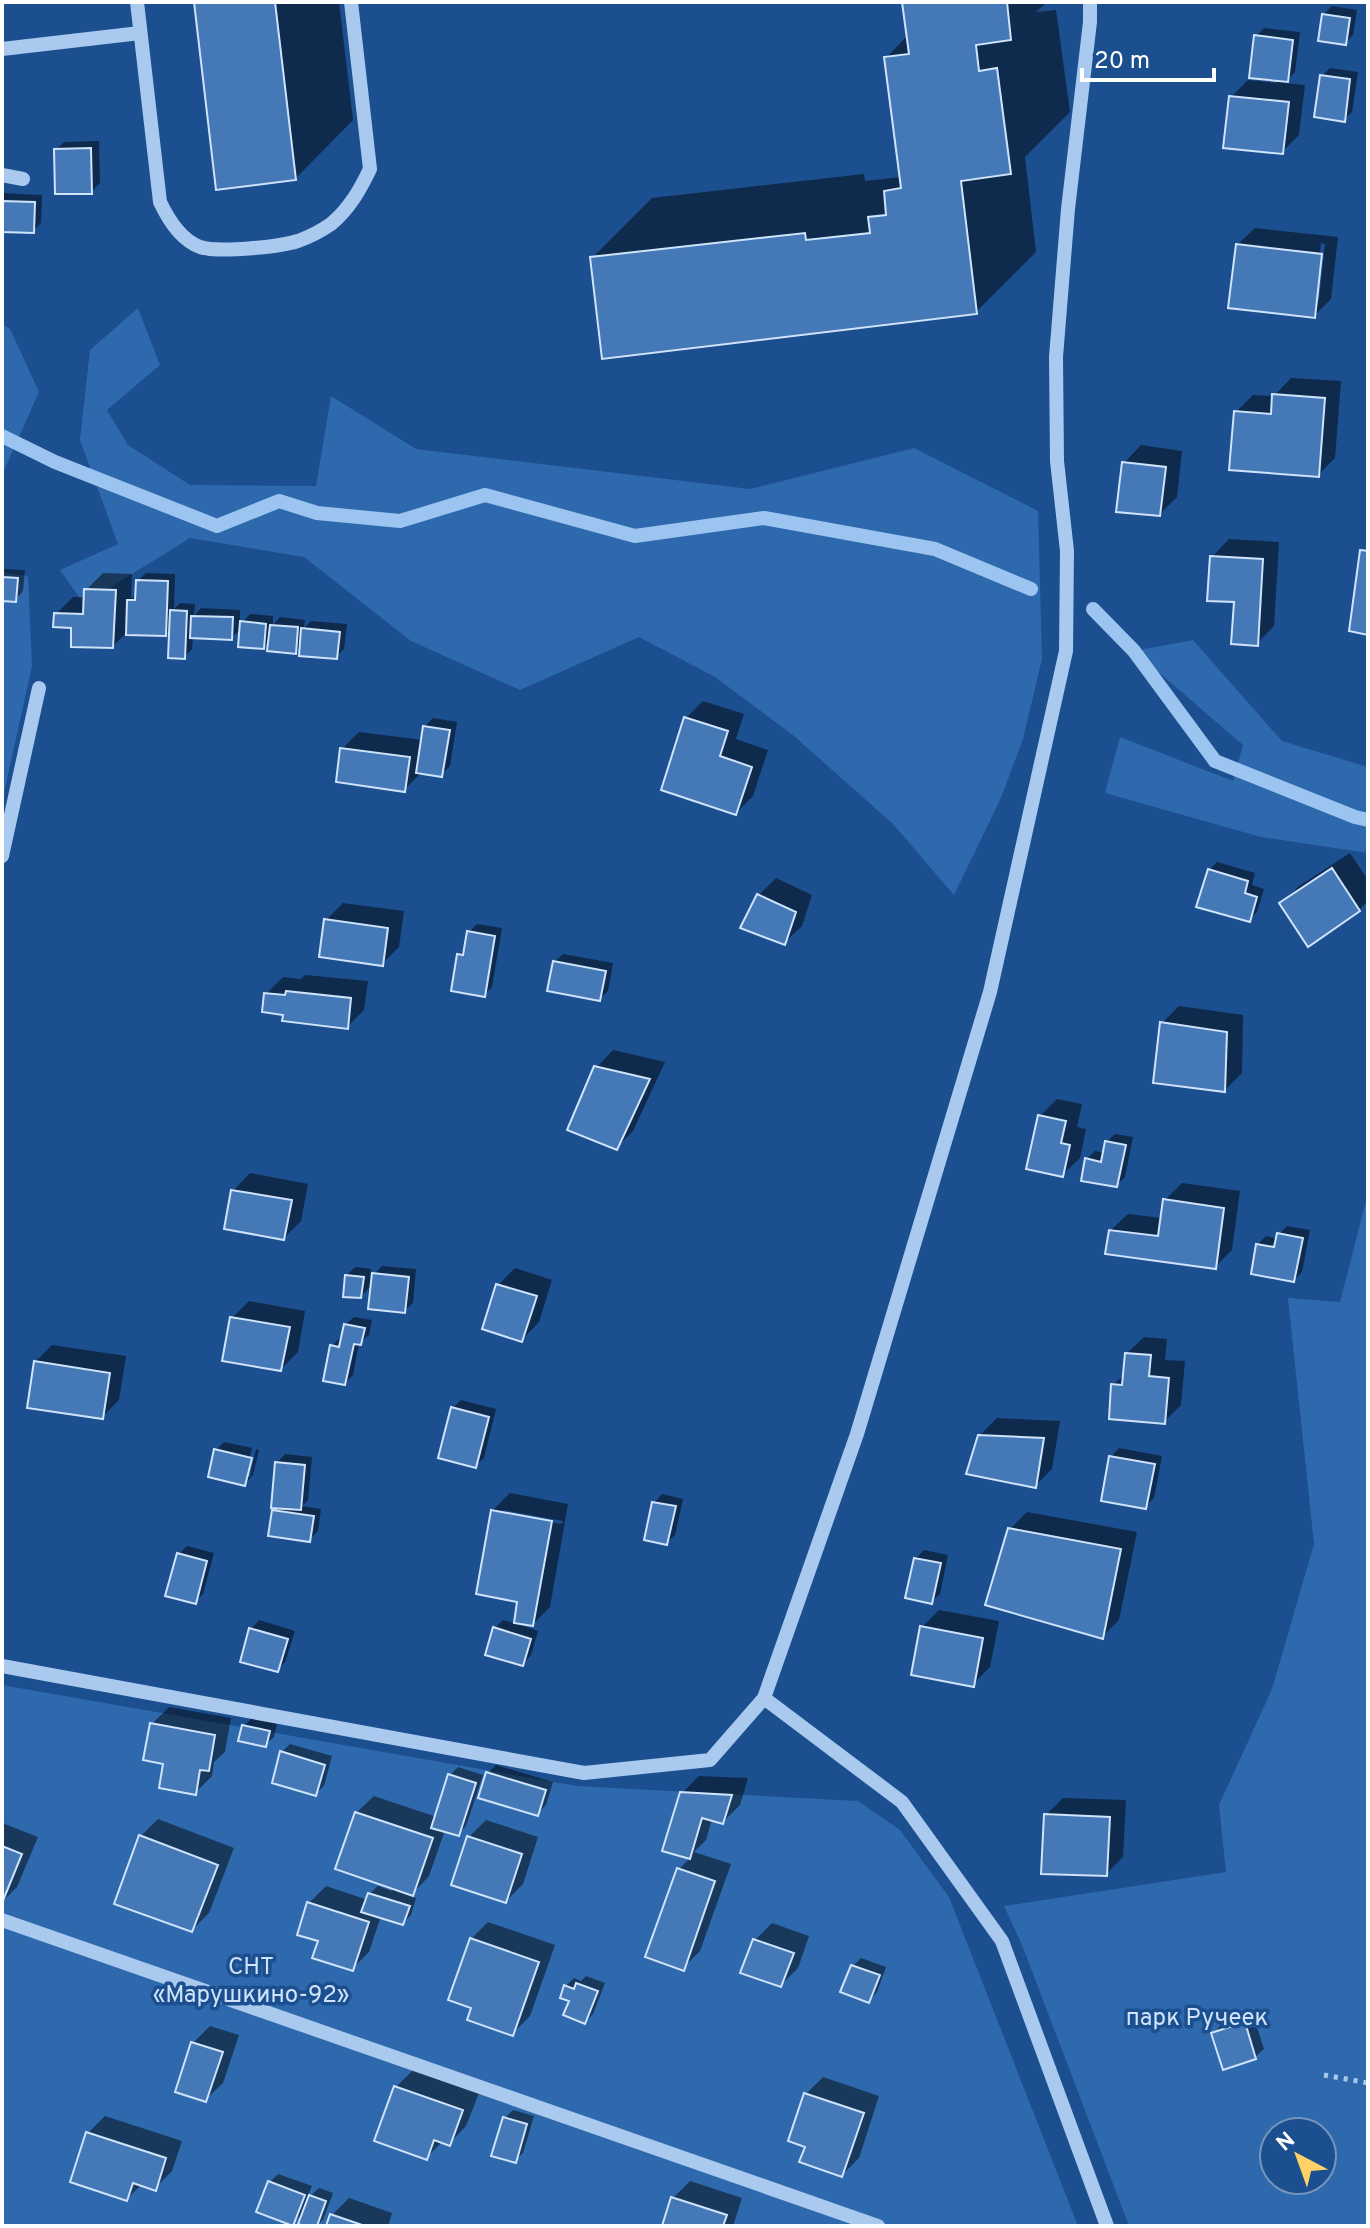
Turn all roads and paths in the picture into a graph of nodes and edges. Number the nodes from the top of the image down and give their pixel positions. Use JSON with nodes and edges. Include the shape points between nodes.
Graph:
{"nodes":[{"id":1,"x":137,"y":2,"type":"edge"},
{"id":2,"x":351,"y":2,"type":"edge"},
{"id":3,"x":1090,"y":2,"type":"edge"},
{"id":4,"x":140,"y":33,"type":"junction"},
{"id":5,"x":2,"y":49,"type":"edge"},
{"id":6,"x":2,"y":175,"type":"edge"},
{"id":7,"x":23,"y":179,"type":"dead end"},
{"id":8,"x":39,"y":688,"type":"dead end"},
{"id":9,"x":2,"y":856,"type":"edge"},
{"id":10,"x":2,"y":1666,"type":"edge"},
{"id":11,"x":764,"y":1698,"type":"junction"},
{"id":12,"x":2,"y":1920,"type":"edge"},
{"id":13,"x":1324,"y":2075,"type":"dead end"},
{"id":14,"x":1368,"y":2083,"type":"edge"},
{"id":15,"x":878,"y":2226,"type":"edge"},
{"id":16,"x":1107,"y":2226,"type":"edge"}],
"edges":[{"from":1,"to":4,"type":"street"},
{"from":2,"to":4,"type":"street","via":[[370,169],[347,208],[330,224],[295,242],[221,251],[198,246],[168,221],[160,202]]},
{"from":3,"to":11,"type":"street","via":[[1056,357],[1057,461],[1067,551],[1066,651],[990,992],[857,1434]]},
{"from":4,"to":5,"type":"street"},
{"from":6,"to":7,"type":"street"},
{"from":8,"to":9,"type":"street"},
{"from":10,"to":11,"type":"street","via":[[584,1773],[710,1760]]},
{"from":11,"to":16,"type":"street","via":[[902,1802],[1002,1941]]},
{"from":12,"to":15,"type":"street"},
{"from":13,"to":14,"type":"path"}]}
